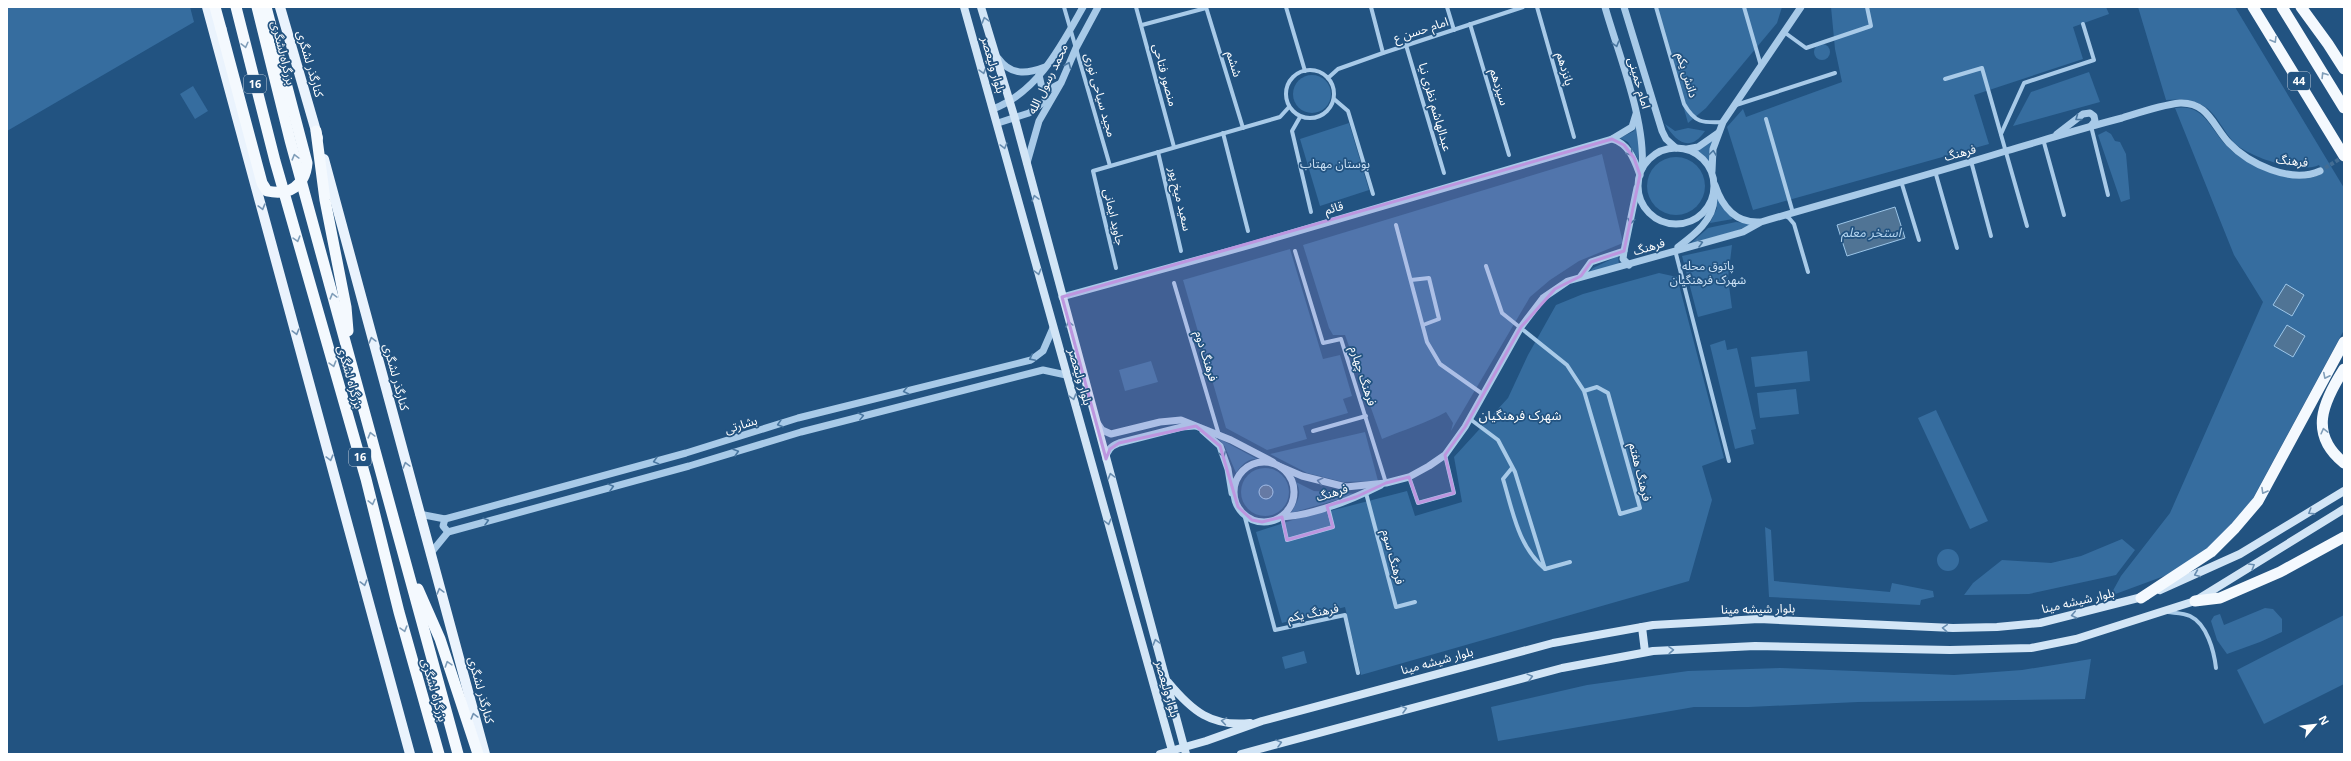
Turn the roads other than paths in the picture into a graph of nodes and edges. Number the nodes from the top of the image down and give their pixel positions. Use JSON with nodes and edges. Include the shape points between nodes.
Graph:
{"nodes":[{"id":1,"x":207,"y":7,"type":"edge"},
{"id":2,"x":215,"y":7,"type":"edge"},
{"id":3,"x":236,"y":7,"type":"edge"},
{"id":4,"x":258,"y":7,"type":"edge"},
{"id":5,"x":266,"y":7,"type":"edge"},
{"id":6,"x":280,"y":7,"type":"edge"},
{"id":7,"x":964,"y":7,"type":"edge"},
{"id":8,"x":981,"y":7,"type":"edge"},
{"id":9,"x":1064,"y":7,"type":"edge"},
{"id":10,"x":1082,"y":7,"type":"edge"},
{"id":11,"x":1098,"y":7,"type":"edge"},
{"id":12,"x":1136,"y":7,"type":"edge"},
{"id":13,"x":1206,"y":7,"type":"edge"},
{"id":14,"x":1286,"y":7,"type":"edge"},
{"id":15,"x":1370,"y":7,"type":"edge"},
{"id":16,"x":1447,"y":7,"type":"edge"},
{"id":17,"x":1523,"y":7,"type":"edge"},
{"id":18,"x":1537,"y":7,"type":"edge"},
{"id":19,"x":1605,"y":7,"type":"edge"},
{"id":20,"x":1624,"y":7,"type":"edge"},
{"id":21,"x":1656,"y":7,"type":"edge"},
{"id":22,"x":1744,"y":7,"type":"edge"},
{"id":23,"x":1801,"y":7,"type":"edge"},
{"id":24,"x":1867,"y":7,"type":"edge"},
{"id":25,"x":2253,"y":7,"type":"edge"},
{"id":26,"x":2282,"y":7,"type":"edge"},
{"id":27,"x":2301,"y":7,"type":"edge"},
{"id":28,"x":1470,"y":24,"type":"junction"},
{"id":29,"x":2083,"y":24,"type":"dead end"},
{"id":30,"x":1142,"y":25,"type":"junction"},
{"id":31,"x":1070,"y":29,"type":"junction"},
{"id":32,"x":1454,"y":30,"type":"junction"},
{"id":33,"x":1784,"y":32,"type":"junction"},
{"id":34,"x":1406,"y":45,"type":"junction"},
{"id":35,"x":1076,"y":48,"type":"junction"},
{"id":36,"x":1384,"y":53,"type":"junction"},
{"id":37,"x":995,"y":54,"type":"junction"},
{"id":38,"x":1047,"y":66,"type":"junction"},
{"id":39,"x":1761,"y":67,"type":"junction"},
{"id":40,"x":2344,"y":69,"type":"edge"},
{"id":41,"x":1305,"y":71,"type":"junction"},
{"id":42,"x":1836,"y":73,"type":"dead end"},
{"id":43,"x":1039,"y":74,"type":"junction"},
{"id":44,"x":1328,"y":78,"type":"junction"},
{"id":45,"x":1945,"y":78,"type":"dead end"},
{"id":46,"x":1061,"y":83,"type":"junction"},
{"id":47,"x":1334,"y":99,"type":"junction"},
{"id":48,"x":1009,"y":103,"type":"junction"},
{"id":49,"x":1736,"y":105,"type":"junction"},
{"id":50,"x":1289,"y":107,"type":"junction"},
{"id":51,"x":2344,"y":108,"type":"edge"},
{"id":52,"x":993,"y":109,"type":"junction"},
{"id":53,"x":1636,"y":114,"type":"junction"},
{"id":54,"x":1300,"y":117,"type":"junction"},
{"id":55,"x":1015,"y":119,"type":"junction"},
{"id":56,"x":1766,"y":119,"type":"dead end"},
{"id":57,"x":1723,"y":122,"type":"junction"},
{"id":58,"x":998,"y":123,"type":"junction"},
{"id":59,"x":2091,"y":126,"type":"junction"},
{"id":60,"x":1243,"y":128,"type":"junction"},
{"id":61,"x":316,"y":131,"type":"junction"},
{"id":62,"x":1718,"y":132,"type":"junction"},
{"id":63,"x":1223,"y":133,"type":"junction"},
{"id":64,"x":2001,"y":134,"type":"junction"},
{"id":65,"x":2054,"y":136,"type":"junction"},
{"id":66,"x":1574,"y":137,"type":"dead end"},
{"id":67,"x":1612,"y":139,"type":"junction"},
{"id":68,"x":2043,"y":139,"type":"junction"},
{"id":69,"x":1174,"y":148,"type":"junction"},
{"id":70,"x":1677,"y":148,"type":"junction"},
{"id":71,"x":1687,"y":149,"type":"junction"},
{"id":72,"x":2006,"y":151,"type":"junction"},
{"id":73,"x":1158,"y":152,"type":"junction"},
{"id":74,"x":2342,"y":152,"type":"edge"},
{"id":75,"x":1509,"y":155,"type":"dead end"},
{"id":76,"x":2344,"y":160,"type":"edge"},
{"id":77,"x":1971,"y":161,"type":"junction"},
{"id":78,"x":1026,"y":165,"type":"junction"},
{"id":79,"x":1110,"y":166,"type":"junction"},
{"id":80,"x":1935,"y":170,"type":"junction"},
{"id":81,"x":1641,"y":171,"type":"junction"},
{"id":82,"x":2320,"y":171,"type":"tunnel mouth"},
{"id":83,"x":1444,"y":173,"type":"dead end"},
{"id":84,"x":1713,"y":177,"type":"junction"},
{"id":85,"x":1901,"y":180,"type":"junction"},
{"id":86,"x":1638,"y":183,"type":"junction"},
{"id":87,"x":1714,"y":190,"type":"junction"},
{"id":88,"x":1374,"y":194,"type":"dead end"},
{"id":89,"x":2108,"y":194,"type":"dead end"},
{"id":90,"x":1311,"y":212,"type":"dead end"},
{"id":91,"x":1793,"y":213,"type":"junction"},
{"id":92,"x":1784,"y":215,"type":"junction"},
{"id":93,"x":2064,"y":215,"type":"dead end"},
{"id":94,"x":1762,"y":222,"type":"junction"},
{"id":95,"x":1396,"y":225,"type":"dead end"},
{"id":96,"x":2027,"y":226,"type":"dead end"},
{"id":97,"x":1248,"y":231,"type":"dead end"},
{"id":98,"x":1991,"y":236,"type":"dead end"},
{"id":99,"x":1919,"y":240,"type":"dead end"},
{"id":100,"x":1957,"y":248,"type":"dead end"},
{"id":101,"x":1675,"y":250,"type":"junction"},
{"id":102,"x":1182,"y":251,"type":"dead end"},
{"id":103,"x":1295,"y":251,"type":"dead end"},
{"id":104,"x":1624,"y":251,"type":"junction"},
{"id":105,"x":1629,"y":265,"type":"junction"},
{"id":106,"x":1486,"y":266,"type":"dead end"},
{"id":107,"x":1116,"y":268,"type":"dead end"},
{"id":108,"x":1808,"y":272,"type":"dead end"},
{"id":109,"x":1582,"y":276,"type":"junction"},
{"id":110,"x":1411,"y":280,"type":"junction"},
{"id":111,"x":1174,"y":283,"type":"dead end"},
{"id":112,"x":1062,"y":297,"type":"junction"},
{"id":113,"x":1423,"y":325,"type":"junction"},
{"id":114,"x":1521,"y":327,"type":"junction"},
{"id":115,"x":1053,"y":328,"type":"junction"},
{"id":116,"x":2344,"y":342,"type":"edge"},
{"id":117,"x":350,"y":355,"type":"junction"},
{"id":118,"x":2344,"y":369,"type":"edge"},
{"id":119,"x":1066,"y":375,"type":"junction"},
{"id":120,"x":1584,"y":391,"type":"junction"},
{"id":121,"x":1484,"y":394,"type":"junction"},
{"id":122,"x":1094,"y":415,"type":"junction"},
{"id":123,"x":1366,"y":416,"type":"junction"},
{"id":124,"x":1470,"y":419,"type":"junction"},
{"id":125,"x":1196,"y":426,"type":"junction"},
{"id":126,"x":1098,"y":429,"type":"junction"},
{"id":127,"x":1083,"y":431,"type":"junction"},
{"id":128,"x":1313,"y":431,"type":"dead end"},
{"id":129,"x":1219,"y":436,"type":"junction"},
{"id":130,"x":686,"y":453,"type":"junction"},
{"id":131,"x":1445,"y":455,"type":"junction"},
{"id":132,"x":1106,"y":459,"type":"junction"},
{"id":133,"x":1729,"y":461,"type":"dead end"},
{"id":134,"x":1273,"y":462,"type":"junction"},
{"id":135,"x":1092,"y":463,"type":"junction"},
{"id":136,"x":2344,"y":463,"type":"edge"},
{"id":137,"x":689,"y":466,"type":"junction"},
{"id":138,"x":1281,"y":467,"type":"junction"},
{"id":139,"x":1512,"y":468,"type":"junction"},
{"id":140,"x":1409,"y":477,"type":"junction"},
{"id":141,"x":1386,"y":483,"type":"junction"},
{"id":142,"x":2344,"y":491,"type":"edge"},
{"id":143,"x":1366,"y":493,"type":"junction"},
{"id":144,"x":1235,"y":499,"type":"junction"},
{"id":145,"x":1327,"y":506,"type":"junction"},
{"id":146,"x":2344,"y":509,"type":"edge"},
{"id":147,"x":419,"y":514,"type":"junction"},
{"id":148,"x":1244,"y":514,"type":"junction"},
{"id":149,"x":1282,"y":517,"type":"junction"},
{"id":150,"x":445,"y":519,"type":"junction"},
{"id":151,"x":448,"y":532,"type":"junction"},
{"id":152,"x":2344,"y":537,"type":"edge"},
{"id":153,"x":402,"y":554,"type":"junction"},
{"id":154,"x":430,"y":554,"type":"junction"},
{"id":155,"x":1570,"y":562,"type":"dead end"},
{"id":156,"x":1545,"y":569,"type":"junction"},
{"id":157,"x":2141,"y":598,"type":"junction"},
{"id":158,"x":2195,"y":601,"type":"junction"},
{"id":159,"x":1415,"y":602,"type":"dead end"},
{"id":160,"x":2162,"y":612,"type":"junction"},
{"id":161,"x":1642,"y":627,"type":"junction"},
{"id":162,"x":1645,"y":652,"type":"junction"},
{"id":163,"x":2216,"y":668,"type":"dead end"},
{"id":164,"x":1358,"y":673,"type":"dead end"},
{"id":165,"x":1167,"y":681,"type":"junction"},
{"id":166,"x":1262,"y":721,"type":"junction"},
{"id":167,"x":1186,"y":751,"type":"edge"},
{"id":168,"x":1172,"y":752,"type":"edge"},
{"id":169,"x":410,"y":754,"type":"edge"},
{"id":170,"x":439,"y":754,"type":"edge"},
{"id":171,"x":458,"y":754,"type":"edge"},
{"id":172,"x":478,"y":754,"type":"edge"},
{"id":173,"x":484,"y":754,"type":"edge"},
{"id":174,"x":1160,"y":754,"type":"edge"},
{"id":175,"x":1241,"y":754,"type":"edge"}],
"edges":[{"from":1,"to":169,"type":"main road","one_way":true},
{"from":2,"to":5,"type":"highway","bridge":true,"via":[[262,183],[267,191],[277,193],[289,191],[300,185],[306,174],[307,163]]},
{"from":3,"to":170,"type":"highway","name":"بزرگراه لشگری","number":"16","one_way":true,"via":[[275,161],[366,479],[399,612]]},
{"from":117,"to":4,"type":"highway","name":"بزرگراه لشگری","number":"16","one_way":true,"via":[[290,140]]},
{"from":6,"to":61,"type":"main road","name":"کنارگذر لشگری"},
{"from":7,"to":52,"type":"main road","name":"بلوار ولیعصر","one_way":true},
{"from":37,"to":8,"type":"main road","name":"بلوار ولیعصر","one_way":true},
{"from":9,"to":31,"type":"street","name":"مجید سیاحی نوری"},
{"from":10,"to":31,"type":"street","name":"محمد رسول الله"},
{"from":11,"to":35,"type":"street","name":"محمد رسول الله"},
{"from":12,"to":30,"type":"street","name":"منصور فتاحی"},
{"from":13,"to":30,"type":"street"},
{"from":13,"to":60,"type":"street","name":"ششم"},
{"from":14,"to":41,"type":"street"},
{"from":15,"to":36,"type":"street"},
{"from":16,"to":32,"type":"street"},
{"from":17,"to":28,"type":"street","name":"امام حسن ع"},
{"from":18,"to":66,"type":"street","name":"پانزدهم"},
{"from":19,"to":53,"type":"street","name":"امام خمینی","one_way":true},
{"from":20,"to":70,"type":"street","name":"امام خمینی","via":[[1662,131]]},
{"from":21,"to":57,"type":"street","name":"دانش یکم","via":[[1684,104],[1697,120],[1706,123]]},
{"from":22,"to":39,"type":"street"},
{"from":23,"to":33,"type":"street"},
{"from":24,"to":33,"type":"street","via":[[1871,26],[1806,48]]},
{"from":25,"to":74,"type":"highway","number":"44","one_way":true},
{"from":51,"to":26,"type":"highway","number":"44","one_way":true},
{"from":27,"to":40,"type":"highway"},
{"from":28,"to":32,"type":"street","name":"امام حسن ع"},
{"from":28,"to":75,"type":"street","name":"سیزدهم"},
{"from":29,"to":64,"type":"street","via":[[2094,60],[2024,83]]},
{"from":30,"to":69,"type":"street","name":"منصور فتاحی"},
{"from":31,"to":35,"type":"street","name":"مجید سیاحی نوری"},
{"from":31,"to":38,"type":"street","name":"محمد رسول الله"},
{"from":32,"to":34,"type":"street","name":"امام حسن ع"},
{"from":33,"to":39,"type":"street"},
{"from":34,"to":36,"type":"street","name":"امام حسن ع"},
{"from":34,"to":83,"type":"street","name":"عبدالهاشم نظری نیا"},
{"from":46,"to":35,"type":"street","name":"محمد رسول الله","one_way":true},
{"from":35,"to":79,"type":"street","name":"مجید سیاحی نوری"},
{"from":36,"to":44,"type":"street","name":"امام حسن ع","via":[[1338,69]]},
{"from":37,"to":38,"type":"street","via":[[1002,64],[1013,71],[1028,73]]},
{"from":37,"to":48,"type":"main road","name":"بلوار ولیعصر"},
{"from":38,"to":43,"type":"street","name":"محمد رسول الله"},
{"from":39,"to":49,"type":"street"},
{"from":41,"to":44,"type":"street","via":[[1317,71]]},
{"from":41,"to":50,"type":"street","via":[[1298,74],[1288,85],[1286,100]]},
{"from":42,"to":49,"type":"street"},
{"from":43,"to":46,"type":"street","via":[[1042,88],[1048,90]]},
{"from":43,"to":48,"type":"street","name":"محمد رسول الله"},
{"from":44,"to":47,"type":"street","via":[[1332,84]]},
{"from":45,"to":64,"type":"street","via":[[1982,68]]},
{"from":46,"to":55,"type":"street","via":[[1038,108]]},
{"from":46,"to":78,"type":"street","name":"محمد رسول الله","via":[[1039,121]]},
{"from":47,"to":54,"type":"street","via":[[1332,106],[1321,116],[1307,119]]},
{"from":47,"to":88,"type":"street","via":[[1348,111]]},
{"from":48,"to":52,"type":"street","name":"محمد رسول الله"},
{"from":48,"to":55,"type":"main road","name":"بلوار ولیعصر"},
{"from":49,"to":57,"type":"street"},
{"from":50,"to":54,"type":"street"},
{"from":50,"to":60,"type":"street","via":[[1280,117]]},
{"from":52,"to":58,"type":"main road","name":"بلوار ولیعصر"},
{"from":53,"to":67,"type":"street","name":"قائم","via":[[1632,127]]},
{"from":53,"to":81,"type":"street","name":"امام خمینی","via":[[1642,143]]},
{"from":54,"to":90,"type":"street","via":[[1292,131]]},
{"from":55,"to":58,"type":"street"},
{"from":55,"to":78,"type":"main road","name":"بلوار ولیعصر"},
{"from":56,"to":91,"type":"street"},
{"from":57,"to":62,"type":"street"},
{"from":58,"to":115,"type":"main road","name":"بلوار ولیعصر","one_way":true},
{"from":59,"to":65,"type":"street","name":"فرهنگ"},
{"from":59,"to":65,"type":"street","one_way":true,"via":[[2095,121],[2094,116],[2090,113],[2083,114]]},
{"from":59,"to":82,"type":"street","name":"فرهنگ","via":[[2167,105],[2189,104],[2198,106],[2207,113],[2229,142],[2266,168],[2297,175]]},
{"from":59,"to":89,"type":"street"},
{"from":60,"to":63,"type":"street"},
{"from":61,"to":117,"type":"highway","via":[[325,200],[346,307]]},
{"from":147,"to":61,"type":"main road","name":"کنارگذر لشگری","one_way":true},
{"from":62,"to":71,"type":"street","via":[[1698,147]]},
{"from":84,"to":62,"type":"street","one_way":true,"via":[[1713,149]]},
{"from":63,"to":69,"type":"street"},
{"from":63,"to":97,"type":"street"},
{"from":64,"to":72,"type":"street"},
{"from":65,"to":68,"type":"street","name":"فرهنگ"},
{"from":67,"to":81,"type":"street","one_way":true,"via":[[1630,151]]},
{"from":67,"to":112,"type":"street","name":"قائم","via":[[1251,245]]},
{"from":68,"to":72,"type":"street","name":"فرهنگ"},
{"from":68,"to":93,"type":"street"},
{"from":69,"to":73,"type":"street"},
{"from":70,"to":71,"type":"street"},
{"from":70,"to":81,"type":"street","via":[[1660,151],[1652,156]]},
{"from":71,"to":84,"type":"street","via":[[1703,159]]},
{"from":72,"to":77,"type":"street","name":"فرهنگ"},
{"from":72,"to":96,"type":"street"},
{"from":73,"to":79,"type":"street"},
{"from":73,"to":102,"type":"street","name":"سعید میخ پور"},
{"from":74,"to":76,"type":"highway"},
{"from":77,"to":80,"type":"street","name":"فرهنگ"},
{"from":77,"to":98,"type":"street"},
{"from":112,"to":78,"type":"main road","name":"بلوار ولیعصر","one_way":true},
{"from":79,"to":107,"type":"street","name":"جاوید ایمانی","via":[[1093,171]]},
{"from":80,"to":85,"type":"street","name":"فرهنگ"},
{"from":80,"to":100,"type":"street"},
{"from":81,"to":86,"type":"street"},
{"from":84,"to":87,"type":"street"},
{"from":84,"to":94,"type":"street","via":[[1719,196],[1736,218]]},
{"from":85,"to":91,"type":"street","name":"فرهنگ"},
{"from":85,"to":99,"type":"street"},
{"from":86,"to":87,"type":"street","via":[[1640,198],[1650,213],[1658,219],[1676,223],[1685,222],[1701,214]]},
{"from":86,"to":104,"type":"street","one_way":true},
{"from":87,"to":101,"type":"street","via":[[1713,206],[1707,220]]},
{"from":91,"to":92,"type":"street","name":"فرهنگ"},
{"from":92,"to":94,"type":"street","name":"فرهنگ"},
{"from":92,"to":108,"type":"street","via":[[1794,224]]},
{"from":101,"to":94,"type":"street","name":"فرهنگ","one_way":true,"via":[[1743,232]]},
{"from":95,"to":110,"type":"street"},
{"from":101,"to":105,"type":"street","name":"فرهنگ"},
{"from":101,"to":133,"type":"street"},
{"from":103,"to":123,"type":"street","name":"فرهنگ چهارم","via":[[1323,343],[1341,339]]},
{"from":104,"to":105,"type":"street","via":[[1623,258]]},
{"from":104,"to":109,"type":"street","via":[[1591,262]]},
{"from":105,"to":109,"type":"street","name":"فرهنگ","via":[[1596,275]]},
{"from":106,"to":114,"type":"street","name":"فرهنگ هفتم","via":[[1502,313]]},
{"from":109,"to":114,"type":"street","name":"فرهنگ","via":[[1543,298]]},
{"from":110,"to":113,"type":"street"},
{"from":110,"to":113,"type":"street","via":[[1429,278],[1439,319]]},
{"from":111,"to":129,"type":"street","name":"فرهنگ دوم"},
{"from":122,"to":112,"type":"main road","name":"بلوار ولیعصر","one_way":true},
{"from":113,"to":121,"type":"street","via":[[1427,342],[1440,364]]},
{"from":114,"to":120,"type":"street","name":"فرهنگ هفتم","via":[[1567,365]]},
{"from":114,"to":121,"type":"street","name":"فرهنگ"},
{"from":115,"to":119,"type":"main road","name":"بلوار ولیعصر"},
{"from":115,"to":130,"type":"street","name":"بشارتی","one_way":true,"via":[[1043,351],[1031,360],[798,418]]},
{"from":116,"to":157,"type":"highway","one_way":true,"via":[[2258,502],[2211,552]]},
{"from":153,"to":117,"type":"highway","name":"بزرگراه لشگری","number":"16","one_way":true},
{"from":136,"to":118,"type":"highway","one_way":true,"via":[[2331,453],[2321,422],[2323,406]]},
{"from":119,"to":127,"type":"main road","name":"بلوار ولیعصر","one_way":true},
{"from":137,"to":119,"type":"street","name":"بشارتی","one_way":true,"via":[[801,432],[1043,370]]},
{"from":120,"to":120,"type":"street","name":"فرهنگ هفتم","via":[[1620,514],[1640,508],[1608,393],[1597,387]]},
{"from":121,"to":124,"type":"street","name":"فرهنگ"},
{"from":122,"to":125,"type":"street","name":"فرهنگ","via":[[1107,434],[1181,420]]},
{"from":122,"to":126,"type":"main road","name":"بلوار ولیعصر"},
{"from":123,"to":128,"type":"street"},
{"from":123,"to":141,"type":"street","name":"فرهنگ چهارم"},
{"from":124,"to":131,"type":"street","name":"فرهنگ"},
{"from":124,"to":139,"type":"street","via":[[1498,440]]},
{"from":125,"to":129,"type":"street","name":"فرهنگ"},
{"from":125,"to":132,"type":"street","via":[[1182,427],[1119,443],[1106,453]]},
{"from":125,"to":144,"type":"street","one_way":true,"via":[[1220,446]]},
{"from":126,"to":127,"type":"main road","via":[[1090,435]]},
{"from":126,"to":132,"type":"main road","name":"بلوار ولیعصر"},
{"from":127,"to":135,"type":"main road","name":"بلوار ولیعصر"},
{"from":129,"to":134,"type":"street","name":"فرهنگ","via":[[1232,440]]},
{"from":130,"to":137,"type":"street"},
{"from":130,"to":150,"type":"street","name":"بشارتی","one_way":true},
{"from":131,"to":140,"type":"street","name":"فرهنگ"},
{"from":131,"to":140,"type":"street","via":[[1454,493],[1418,503]]},
{"from":132,"to":135,"type":"main road","via":[[1098,456]]},
{"from":165,"to":132,"type":"main road","name":"بلوار ولیعصر","one_way":true},
{"from":134,"to":138,"type":"street","name":"فرهنگ"},
{"from":134,"to":144,"type":"street","via":[[1260,462],[1242,471],[1234,489]]},
{"from":135,"to":168,"type":"main road","name":"بلوار ولیعصر","one_way":true},
{"from":151,"to":137,"type":"street","name":"بشارتی","one_way":true},
{"from":141,"to":138,"type":"street","name":"فرهنگ","one_way":true,"via":[[1346,487],[1302,476]]},
{"from":138,"to":149,"type":"street","name":"فرهنگ","via":[[1293,482],[1294,492],[1291,506]]},
{"from":139,"to":156,"type":"street","via":[[1531,518]]},
{"from":139,"to":156,"type":"street","via":[[1503,479],[1524,545],[1533,559]]},
{"from":140,"to":141,"type":"street","name":"فرهنگ"},
{"from":141,"to":143,"type":"street","name":"فرهنگ"},
{"from":142,"to":157,"type":"main road","name":"بلوار شیشه مینا","one_way":true,"via":[[2240,554]]},
{"from":143,"to":145,"type":"street","name":"فرهنگ"},
{"from":143,"to":159,"type":"street","name":"فرهنگ سوم","via":[[1396,607]]},
{"from":144,"to":148,"type":"street"},
{"from":145,"to":149,"type":"street","name":"فرهنگ","via":[[1296,516]]},
{"from":145,"to":149,"type":"street","via":[[1333,527],[1287,540]]},
{"from":158,"to":146,"type":"main road","one_way":true},
{"from":147,"to":150,"type":"street","name":"بشارتی"},
{"from":147,"to":154,"type":"main road","name":"کنارگذر لشگری"},
{"from":148,"to":149,"type":"street","name":"فرهنگ","via":[[1252,520],[1262,522]]},
{"from":148,"to":164,"type":"street","name":"فرهنگ یکم","via":[[1275,630],[1344,615]]},
{"from":150,"to":151,"type":"street","via":[[443,526]]},
{"from":151,"to":154,"type":"street"},
{"from":152,"to":158,"type":"highway","via":[[2274,575],[2220,598]]},
{"from":153,"to":171,"type":"highway","name":"بزرگراه لشگری","number":"16"},
{"from":172,"to":153,"type":"highway","one_way":true,"via":[[440,639]]},
{"from":173,"to":154,"type":"main road","name":"کنارگذر لشگری","one_way":true},
{"from":155,"to":156,"type":"street"},
{"from":157,"to":161,"type":"main road","name":"بلوار شیشه مینا","one_way":true,"via":[[2040,623],[1997,627],[1952,628],[1759,619]]},
{"from":158,"to":160,"type":"main road"},
{"from":162,"to":160,"type":"main road","one_way":true,"via":[[1755,646],[1950,650],[2031,648],[2076,639]]},
{"from":160,"to":163,"type":"street","via":[[2190,616],[2202,627],[2215,658]]},
{"from":161,"to":162,"type":"main road"},
{"from":161,"to":166,"type":"main road","name":"بلوار شیشه مینا","via":[[1553,642]]},
{"from":175,"to":162,"type":"main road","one_way":true,"via":[[1562,668]]},
{"from":166,"to":165,"type":"main road","one_way":true,"via":[[1222,722],[1206,717],[1194,710]]},
{"from":165,"to":167,"type":"main road","name":"بلوار ولیعصر"},
{"from":166,"to":167,"type":"main road","name":"بلوار شیشه مینا"},
{"from":167,"to":168,"type":"main road","name":"بلوار شیشه مینا"},
{"from":168,"to":174,"type":"main road","name":"بلوار شیشه مینا"}]}
